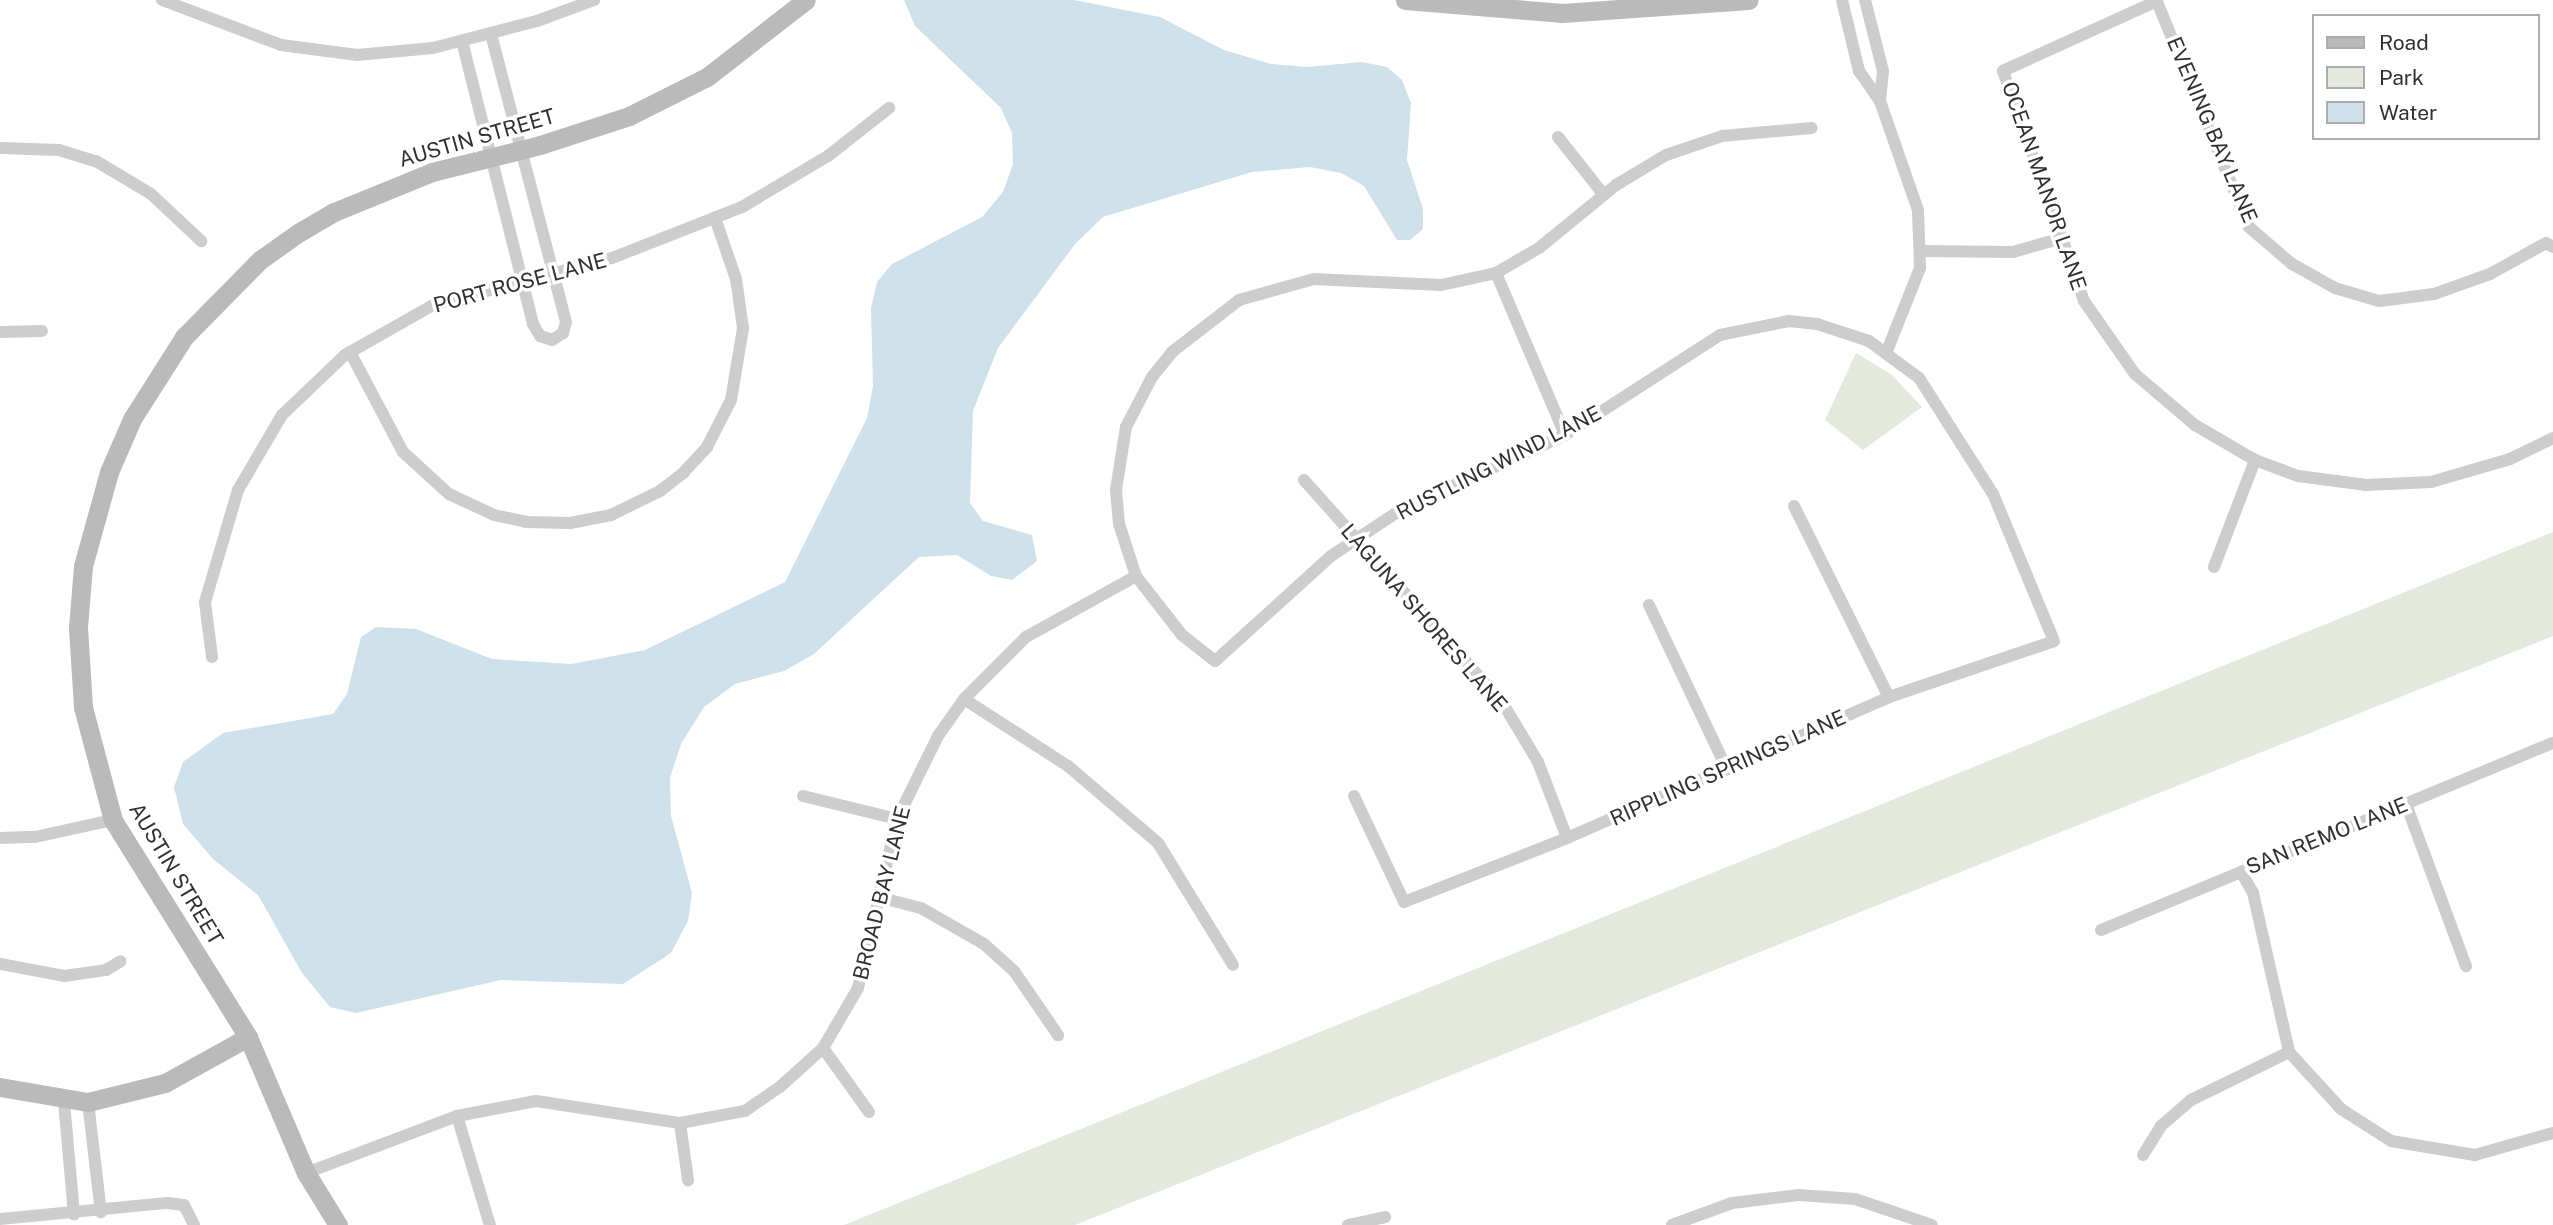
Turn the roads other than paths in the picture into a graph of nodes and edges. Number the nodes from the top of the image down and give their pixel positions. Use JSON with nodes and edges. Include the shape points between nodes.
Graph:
{"nodes":[{"id":1,"x":162,"y":0,"type":"edge"},
{"id":2,"x":594,"y":0,"type":"edge"},
{"id":3,"x":806,"y":0,"type":"edge"},
{"id":4,"x":1405,"y":0,"type":"edge"},
{"id":5,"x":1749,"y":0,"type":"edge"},
{"id":6,"x":1842,"y":0,"type":"edge"},
{"id":7,"x":1865,"y":0,"type":"edge"},
{"id":8,"x":2157,"y":1,"type":"edge"},
{"id":9,"x":491,"y":34,"type":"junction"},
{"id":10,"x":462,"y":41,"type":"junction"},
{"id":11,"x":1880,"y":100,"type":"junction"},
{"id":12,"x":889,"y":108,"type":"dead end"},
{"id":13,"x":1812,"y":128,"type":"dead end"},
{"id":14,"x":1558,"y":137,"type":"dead end"},
{"id":15,"x":0,"y":148,"type":"edge"},
{"id":16,"x":520,"y":150,"type":"junction"},
{"id":17,"x":493,"y":157,"type":"junction"},
{"id":18,"x":1604,"y":195,"type":"junction"},
{"id":19,"x":715,"y":218,"type":"junction"},
{"id":20,"x":2062,"y":239,"type":"junction"},
{"id":21,"x":201,"y":241,"type":"dead end"},
{"id":22,"x":2549,"y":245,"type":"edge"},
{"id":23,"x":1922,"y":251,"type":"junction"},
{"id":24,"x":553,"y":273,"type":"junction"},
{"id":25,"x":1496,"y":273,"type":"junction"},
{"id":26,"x":523,"y":280,"type":"junction"},
{"id":27,"x":42,"y":331,"type":"dead end"},
{"id":28,"x":0,"y":332,"type":"edge"},
{"id":29,"x":1887,"y":351,"type":"junction"},
{"id":30,"x":350,"y":352,"type":"junction"},
{"id":31,"x":1565,"y":435,"type":"junction"},
{"id":32,"x":2553,"y":438,"type":"edge"},
{"id":33,"x":2255,"y":460,"type":"junction"},
{"id":34,"x":1304,"y":480,"type":"dead end"},
{"id":35,"x":1794,"y":506,"type":"dead end"},
{"id":36,"x":1355,"y":540,"type":"junction"},
{"id":37,"x":2214,"y":567,"type":"dead end"},
{"id":38,"x":1136,"y":576,"type":"junction"},
{"id":39,"x":1649,"y":605,"type":"dead end"},
{"id":40,"x":2054,"y":641,"type":"joint"},
{"id":41,"x":212,"y":657,"type":"dead end"},
{"id":42,"x":1889,"y":697,"type":"junction"},
{"id":43,"x":964,"y":699,"type":"junction"},
{"id":44,"x":2553,"y":743,"type":"edge"},
{"id":45,"x":1727,"y":769,"type":"junction"},
{"id":46,"x":803,"y":796,"type":"dead end"},
{"id":47,"x":1354,"y":796,"type":"dead end"},
{"id":48,"x":2406,"y":804,"type":"junction"},
{"id":49,"x":113,"y":820,"type":"junction"},
{"id":50,"x":897,"y":820,"type":"junction"},
{"id":51,"x":0,"y":838,"type":"edge"},
{"id":52,"x":1567,"y":838,"type":"junction"},
{"id":53,"x":2241,"y":872,"type":"junction"},
{"id":54,"x":882,"y":898,"type":"junction"},
{"id":55,"x":2101,"y":930,"type":"dead end"},
{"id":56,"x":121,"y":961,"type":"dead end"},
{"id":57,"x":0,"y":964,"type":"edge"},
{"id":58,"x":1233,"y":965,"type":"dead end"},
{"id":59,"x":2466,"y":966,"type":"dead end"},
{"id":60,"x":1058,"y":1035,"type":"dead end"},
{"id":61,"x":248,"y":1037,"type":"junction"},
{"id":62,"x":823,"y":1048,"type":"junction"},
{"id":63,"x":2288,"y":1052,"type":"junction"},
{"id":64,"x":0,"y":1087,"type":"edge"},
{"id":65,"x":64,"y":1102,"type":"junction"},
{"id":66,"x":88,"y":1102,"type":"junction"},
{"id":67,"x":869,"y":1112,"type":"dead end"},
{"id":68,"x":457,"y":1116,"type":"junction"},
{"id":69,"x":680,"y":1123,"type":"junction"},
{"id":70,"x":2553,"y":1133,"type":"edge"},
{"id":71,"x":2143,"y":1155,"type":"dead end"},
{"id":72,"x":306,"y":1173,"type":"junction"},
{"id":73,"x":688,"y":1180,"type":"dead end"},
{"id":74,"x":100,"y":1212,"type":"junction"},
{"id":75,"x":74,"y":1215,"type":"junction"},
{"id":76,"x":1385,"y":1217,"type":"dead end"},
{"id":77,"x":0,"y":1219,"type":"edge"},
{"id":78,"x":194,"y":1225,"type":"edge"},
{"id":79,"x":338,"y":1225,"type":"edge"},
{"id":80,"x":491,"y":1225,"type":"edge"},
{"id":81,"x":1348,"y":1225,"type":"edge"},
{"id":82,"x":1672,"y":1225,"type":"edge"},
{"id":83,"x":1932,"y":1225,"type":"edge"}],
"edges":[{"from":1,"to":10,"type":"street","via":[[281,45],[333,54],[388,54]]},
{"from":2,"to":9,"type":"street"},
{"from":3,"to":16,"type":"street","name":"AUSTIN STREET","via":[[707,78],[629,116]]},
{"from":4,"to":5,"type":"street","via":[[1562,13]]},
{"from":6,"to":11,"type":"street","via":[[1859,71]]},
{"from":7,"to":11,"type":"street","via":[[1883,71]]},
{"from":8,"to":20,"type":"street","name":"OCEAN MANOR LANE","via":[[2003,71]]},
{"from":8,"to":22,"type":"street","name":"EVENING BAY LANE","via":[[2249,227],[2292,264],[2335,288],[2379,301],[2434,294],[2490,274]]},
{"from":9,"to":10,"type":"street"},
{"from":9,"to":16,"type":"street"},
{"from":10,"to":17,"type":"street"},
{"from":11,"to":23,"type":"street","via":[[1911,182]]},
{"from":12,"to":19,"type":"street","name":"PORT ROSE LANE","via":[[804,171]]},
{"from":13,"to":18,"type":"street","via":[[1782,127],[1691,145],[1640,169]]},
{"from":14,"to":18,"type":"street"},
{"from":15,"to":21,"type":"street","via":[[60,150],[96,162],[151,194]]},
{"from":16,"to":17,"type":"street","name":"AUSTIN STREET"},
{"from":16,"to":24,"type":"street"},
{"from":17,"to":26,"type":"street"},
{"from":17,"to":49,"type":"street","name":"AUSTIN STREET","via":[[381,191],[334,212],[260,260],[184,337],[132,419],[92,520],[78,627],[83,707]]},
{"from":18,"to":25,"type":"street","via":[[1539,248]]},
{"from":19,"to":24,"type":"street","name":"PORT ROSE LANE","via":[[657,242]]},
{"from":19,"to":30,"type":"street","via":[[736,279],[743,328],[731,400],[707,447],[684,472],[660,491],[611,515],[570,523],[526,522],[494,515],[449,494],[403,452]]},
{"from":20,"to":23,"type":"street","via":[[2003,253]]},
{"from":20,"to":33,"type":"street","name":"OCEAN MANOR LANE","via":[[2084,301],[2135,374],[2196,425]]},
{"from":23,"to":29,"type":"street","via":[[1913,295]]},
{"from":24,"to":26,"type":"street","name":"PORT ROSE LANE"},
{"from":24,"to":26,"type":"street","via":[[566,322],[563,333],[552,340],[536,331]]},
{"from":25,"to":31,"type":"street"},
{"from":25,"to":38,"type":"street","via":[[1441,285],[1341,279],[1287,282],[1240,300],[1172,352],[1138,400],[1120,455],[1119,524]]},
{"from":26,"to":30,"type":"street","name":"PORT ROSE LANE","via":[[433,305]]},
{"from":27,"to":28,"type":"street"},
{"from":29,"to":31,"type":"street","name":"RUSTLING WIND LANE","via":[[1817,324],[1737,329],[1679,359]]},
{"from":29,"to":40,"type":"street","name":"RUSTLING WIND LANE","via":[[1919,377],[1968,449],[2021,550]]},
{"from":30,"to":41,"type":"street","name":"PORT ROSE LANE","via":[[282,415],[242,481],[223,526],[205,602]]},
{"from":31,"to":36,"type":"street","name":"RUSTLING WIND LANE","via":[[1440,488]]},
{"from":32,"to":33,"type":"street","name":"OCEAN MANOR LANE","via":[[2510,459],[2431,482],[2365,485],[2298,476]]},
{"from":33,"to":37,"type":"street"},
{"from":34,"to":36,"type":"street","name":"LAGUNA SHORES LANE"},
{"from":35,"to":42,"type":"street"},
{"from":36,"to":38,"type":"street","name":"RUSTLING WIND LANE","via":[[1215,660],[1182,635]]},
{"from":36,"to":52,"type":"street","name":"LAGUNA SHORES LANE","via":[[1502,702],[1538,762]]},
{"from":38,"to":43,"type":"street","name":"BROAD BAY LANE","via":[[1026,637]]},
{"from":39,"to":45,"type":"street"},
{"from":40,"to":42,"type":"street","name":"RIPPLING SPRINGS LANE"},
{"from":42,"to":45,"type":"street","name":"RIPPLING SPRINGS LANE"},
{"from":43,"to":50,"type":"street","name":"BROAD BAY LANE","via":[[912,783]]},
{"from":43,"to":58,"type":"street","via":[[1068,766],[1158,843]]},
{"from":44,"to":48,"type":"street","name":"SAN REMO LANE"},
{"from":45,"to":52,"type":"street","name":"RIPPLING SPRINGS LANE"},
{"from":46,"to":50,"type":"street"},
{"from":47,"to":52,"type":"street","name":"RIPPLING SPRINGS LANE","via":[[1404,902]]},
{"from":48,"to":53,"type":"street","name":"SAN REMO LANE"},
{"from":48,"to":59,"type":"street"},
{"from":49,"to":51,"type":"street","via":[[35,837]]},
{"from":49,"to":61,"type":"street","name":"AUSTIN STREET"},
{"from":50,"to":54,"type":"street","name":"BROAD BAY LANE"},
{"from":53,"to":55,"type":"street","name":"SAN REMO LANE"},
{"from":53,"to":63,"type":"street","via":[[2260,920]]},
{"from":54,"to":60,"type":"street","via":[[922,908],[984,944],[1014,971]]},
{"from":54,"to":62,"type":"street","name":"BROAD BAY LANE","via":[[858,988]]},
{"from":56,"to":57,"type":"street","via":[[106,970],[64,976]]},
{"from":61,"to":66,"type":"street","via":[[164,1083]]},
{"from":61,"to":72,"type":"street","name":"AUSTIN STREET"},
{"from":62,"to":67,"type":"street"},
{"from":62,"to":69,"type":"street","name":"BROAD BAY LANE","via":[[745,1111]]},
{"from":63,"to":70,"type":"street","via":[[2341,1109],[2392,1141],[2475,1155]]},
{"from":63,"to":71,"type":"street","via":[[2191,1100],[2161,1126]]},
{"from":64,"to":65,"type":"street"},
{"from":65,"to":66,"type":"street"},
{"from":65,"to":75,"type":"street"},
{"from":66,"to":74,"type":"street"},
{"from":68,"to":69,"type":"street","name":"BROAD BAY LANE","via":[[536,1101]]},
{"from":68,"to":72,"type":"street","name":"BROAD BAY LANE"},
{"from":68,"to":80,"type":"street"},
{"from":69,"to":73,"type":"street"},
{"from":72,"to":79,"type":"street","name":"AUSTIN STREET"},
{"from":74,"to":75,"type":"street"},
{"from":74,"to":78,"type":"street","via":[[184,1205]]},
{"from":75,"to":77,"type":"street"},
{"from":76,"to":81,"type":"street"},
{"from":82,"to":83,"type":"street","via":[[1731,1203],[1799,1195],[1855,1199]]}]}
